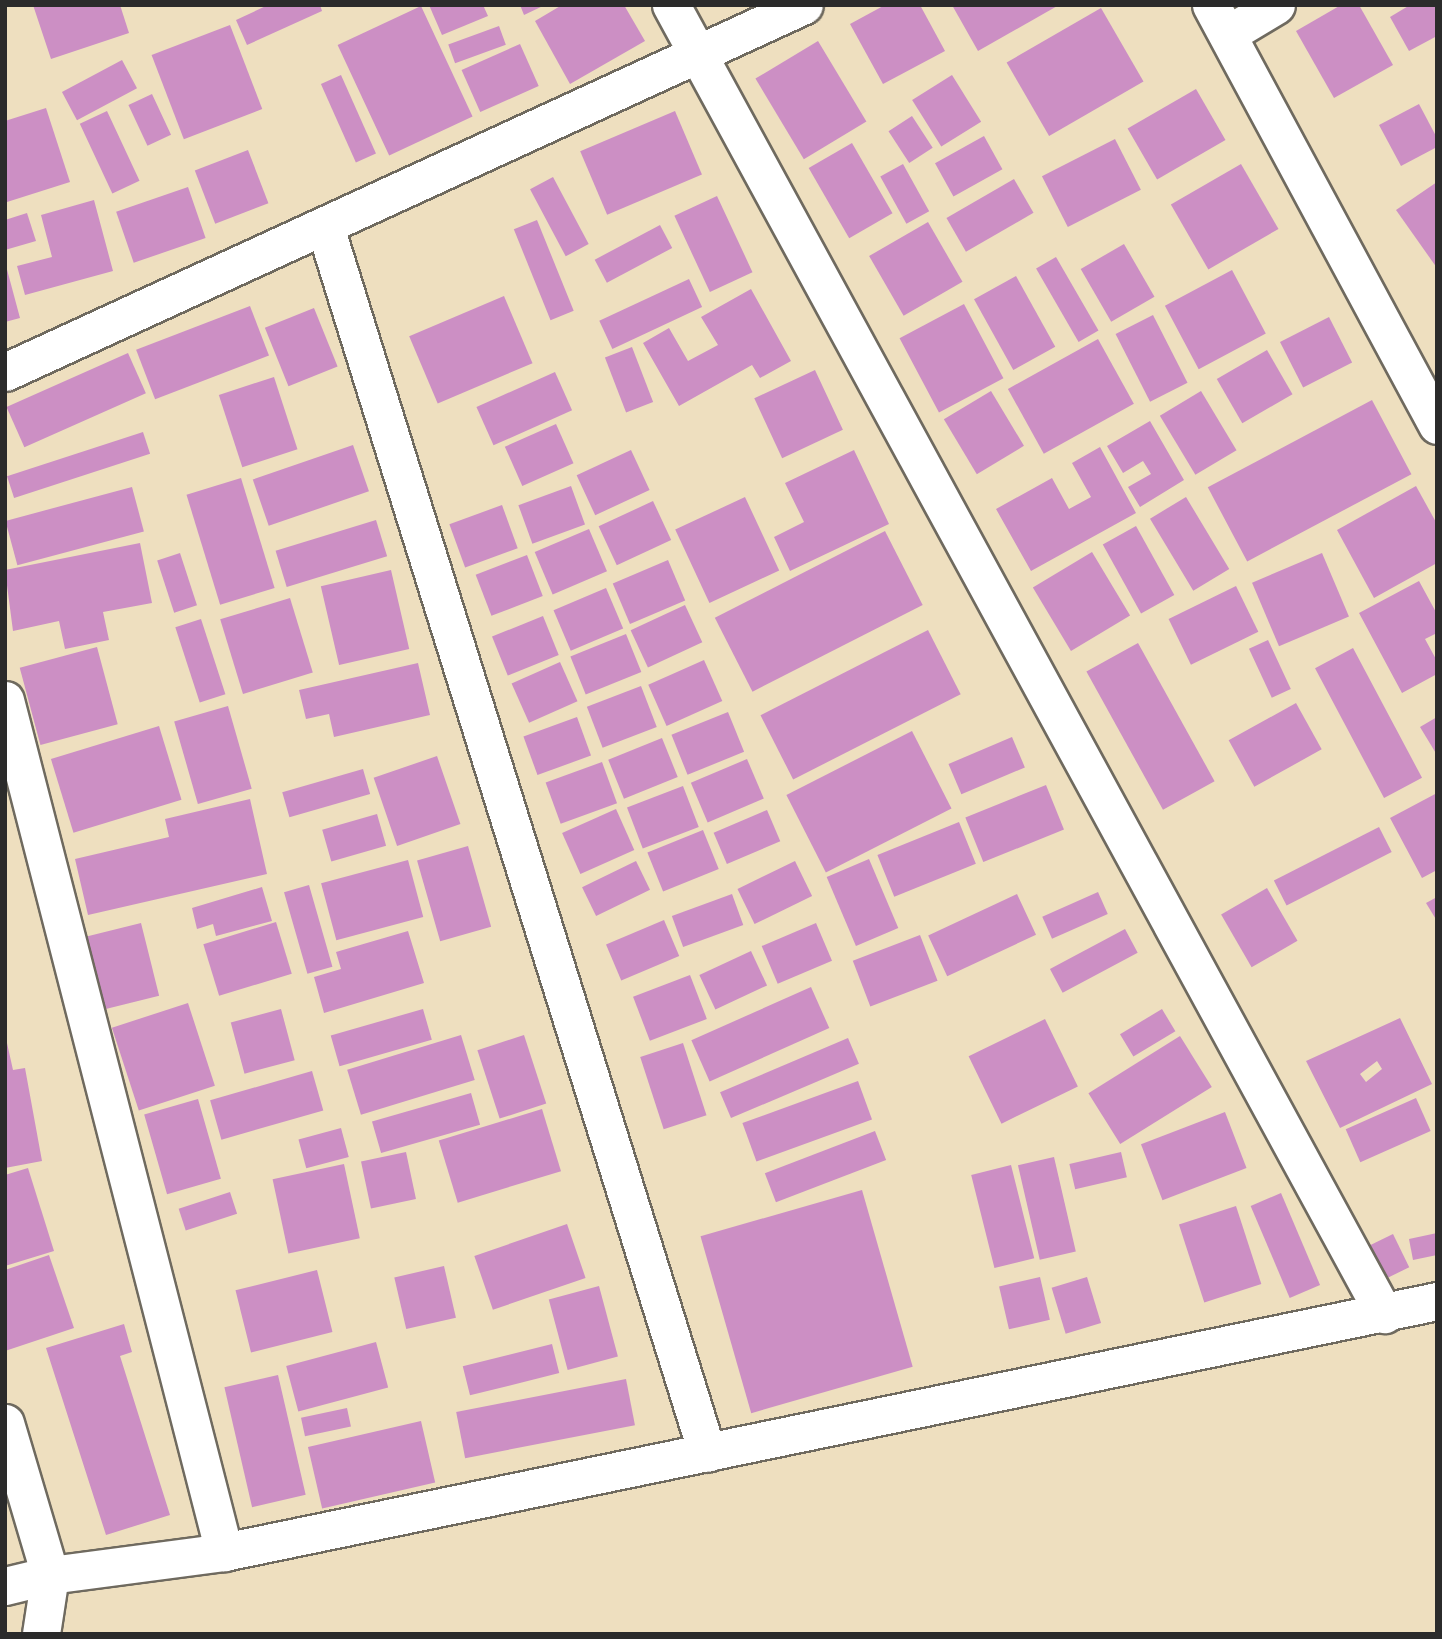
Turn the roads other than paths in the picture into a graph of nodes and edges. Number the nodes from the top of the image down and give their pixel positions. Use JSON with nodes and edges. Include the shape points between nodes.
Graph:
{"nodes":[{"id":1,"x":671,"y":5,"type":"edge"},
{"id":2,"x":804,"y":5,"type":"edge"},
{"id":3,"x":1276,"y":5,"type":"edge"},
{"id":4,"x":1219,"y":20,"type":"edge"},
{"id":5,"x":699,"y":55,"type":"junction"},
{"id":6,"x":325,"y":227,"type":"junction"},
{"id":7,"x":1424,"y":366,"type":"edge"},
{"id":8,"x":5,"y":372,"type":"edge"},
{"id":9,"x":1437,"y":425,"type":"edge"},
{"id":10,"x":5,"y":700,"type":"edge"},
{"id":11,"x":1437,"y":1301,"type":"edge"},
{"id":12,"x":1384,"y":1314,"type":"junction"},
{"id":13,"x":5,"y":1423,"type":"edge"},
{"id":14,"x":706,"y":1453,"type":"junction"},
{"id":15,"x":224,"y":1552,"type":"junction"},
{"id":16,"x":50,"y":1575,"type":"junction"},
{"id":17,"x":5,"y":1586,"type":"edge"},
{"id":18,"x":41,"y":1634,"type":"edge"}],
"edges":[{"from":1,"to":5,"type":"street"},
{"from":2,"to":5,"type":"street"},
{"from":3,"to":4,"type":"street"},
{"from":4,"to":7,"type":"street"},
{"from":5,"to":6,"type":"street"},
{"from":5,"to":12,"type":"street"},
{"from":6,"to":8,"type":"street"},
{"from":6,"to":14,"type":"street"},
{"from":7,"to":9,"type":"street"},
{"from":10,"to":15,"type":"street"},
{"from":11,"to":12,"type":"street"},
{"from":12,"to":14,"type":"street"},
{"from":13,"to":16,"type":"street"},
{"from":14,"to":15,"type":"street"},
{"from":15,"to":16,"type":"street"},
{"from":16,"to":17,"type":"street"},
{"from":16,"to":18,"type":"street"}]}
